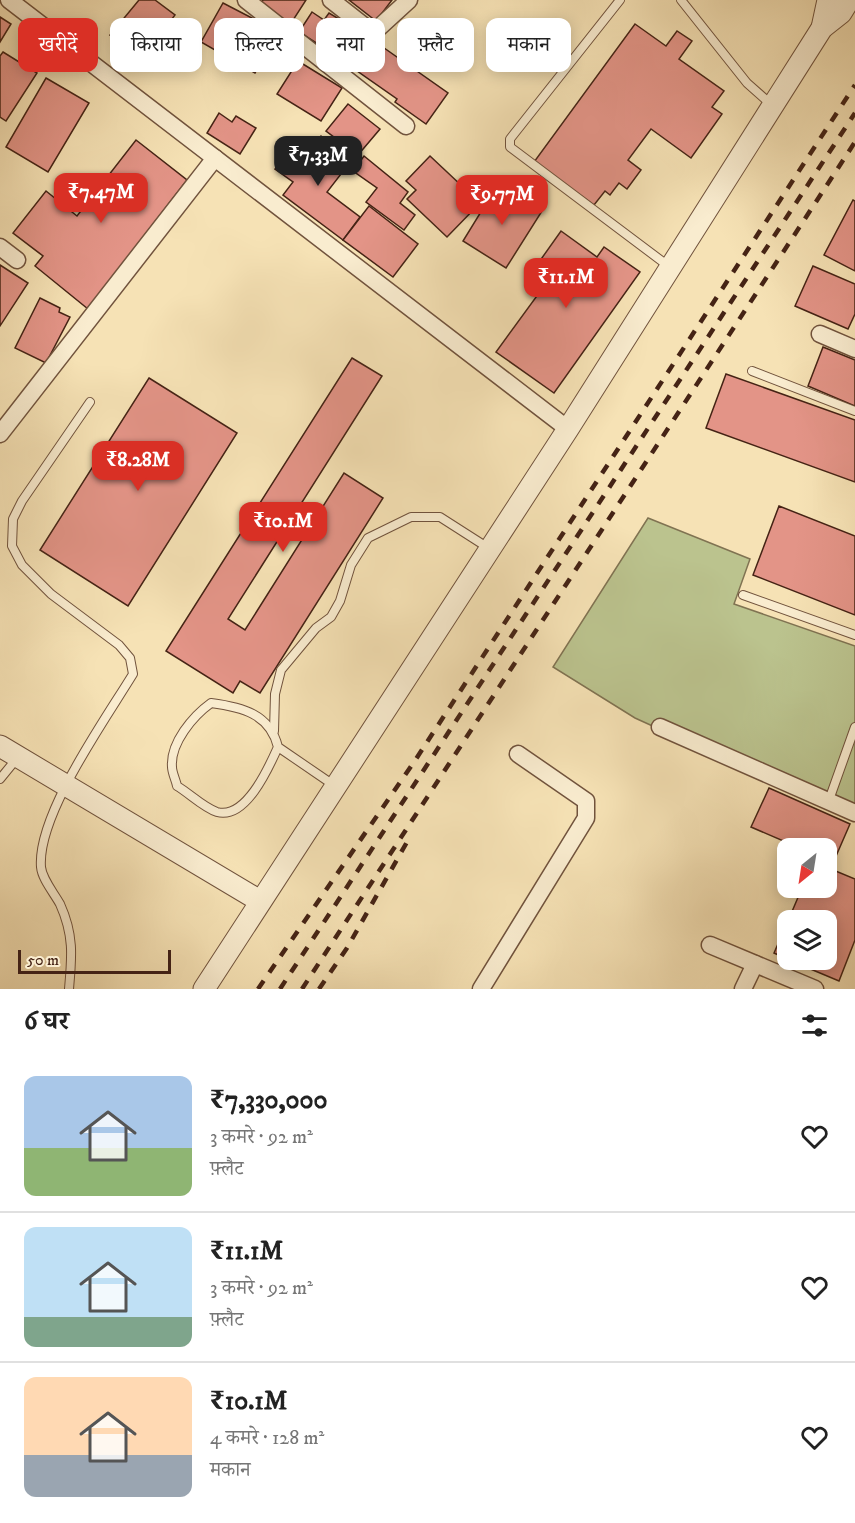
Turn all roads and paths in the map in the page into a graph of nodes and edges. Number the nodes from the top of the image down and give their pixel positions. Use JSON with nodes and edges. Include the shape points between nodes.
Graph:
{"nodes":[{"id":1,"x":9,"y":0,"type":"edge"},
{"id":2,"x":246,"y":0,"type":"edge"},
{"id":3,"x":331,"y":0,"type":"edge"},
{"id":4,"x":409,"y":0,"type":"edge"},
{"id":5,"x":620,"y":0,"type":"edge"},
{"id":6,"x":681,"y":0,"type":"edge"},
{"id":7,"x":828,"y":0,"type":"edge"},
{"id":8,"x":849,"y":0,"type":"edge"},
{"id":9,"x":822,"y":28,"type":"junction"},
{"id":10,"x":773,"y":107,"type":"junction"},
{"id":11,"x":406,"y":126,"type":"dead end"},
{"id":12,"x":215,"y":158,"type":"junction"},
{"id":13,"x":0,"y":247,"type":"edge"},
{"id":14,"x":17,"y":260,"type":"dead end"},
{"id":15,"x":671,"y":268,"type":"junction"},
{"id":16,"x":819,"y":334,"type":"dead end"},
{"id":17,"x":855,"y":349,"type":"edge"},
{"id":18,"x":752,"y":371,"type":"dead end"},
{"id":19,"x":90,"y":402,"type":"dead end"},
{"id":20,"x":855,"y":411,"type":"edge"},
{"id":21,"x":568,"y":429,"type":"junction"},
{"id":22,"x":0,"y":434,"type":"edge"},
{"id":23,"x":490,"y":549,"type":"junction"},
{"id":24,"x":742,"y":595,"type":"dead end"},
{"id":25,"x":855,"y":635,"type":"edge"},
{"id":26,"x":660,"y":727,"type":"dead end"},
{"id":27,"x":855,"y":727,"type":"edge"},
{"id":28,"x":274,"y":731,"type":"junction"},
{"id":29,"x":278,"y":747,"type":"junction"},
{"id":30,"x":9,"y":751,"type":"edge"},
{"id":31,"x":518,"y":754,"type":"dead end"},
{"id":32,"x":0,"y":779,"type":"edge"},
{"id":33,"x":67,"y":785,"type":"junction"},
{"id":34,"x":335,"y":786,"type":"junction"},
{"id":35,"x":829,"y":800,"type":"junction"},
{"id":36,"x":855,"y":813,"type":"edge"},
{"id":37,"x":260,"y":901,"type":"junction"},
{"id":38,"x":710,"y":945,"type":"dead end"},
{"id":39,"x":755,"y":964,"type":"junction"},
{"id":40,"x":69,"y":989,"type":"edge"},
{"id":41,"x":204,"y":989,"type":"edge"},
{"id":42,"x":481,"y":989,"type":"edge"},
{"id":43,"x":743,"y":989,"type":"edge"},
{"id":44,"x":815,"y":989,"type":"edge"}],
"edges":[{"from":1,"to":12,"type":"street"},
{"from":2,"to":11,"type":"street"},
{"from":3,"to":4,"type":"street","via":[[373,33]]},
{"from":5,"to":15,"type":"lane","via":[[510,139],[510,147]]},
{"from":6,"to":10,"type":"lane","via":[[747,83]]},
{"from":7,"to":9,"type":"street"},
{"from":8,"to":9,"type":"street","via":[[841,13]]},
{"from":9,"to":10,"type":"street"},
{"from":10,"to":15,"type":"street"},
{"from":12,"to":21,"type":"street"},
{"from":12,"to":22,"type":"street"},
{"from":13,"to":14,"type":"street"},
{"from":15,"to":21,"type":"street"},
{"from":16,"to":17,"type":"street"},
{"from":18,"to":20,"type":"lane"},
{"from":19,"to":33,"type":"lane","via":[[13,519],[12,546],[22,565],[51,594],[130,658],[133,674]]},
{"from":21,"to":23,"type":"street"},
{"from":23,"to":28,"type":"lane","via":[[440,517],[411,517],[368,538],[351,565],[340,602],[331,617],[315,628],[280,670]]},
{"from":23,"to":34,"type":"street"},
{"from":24,"to":25,"type":"lane"},
{"from":26,"to":35,"type":"street"},
{"from":27,"to":35,"type":"lane"},
{"from":28,"to":29,"type":"lane"},
{"from":28,"to":29,"type":"lane","via":[[258,716],[211,703],[198,713],[177,744],[171,766],[177,786],[218,812],[233,811],[247,800],[267,772]]},
{"from":29,"to":34,"type":"lane"},
{"from":30,"to":32,"type":"lane"},
{"from":30,"to":33,"type":"street"},
{"from":31,"to":42,"type":"street","via":[[586,801],[586,818]]},
{"from":33,"to":37,"type":"street"},
{"from":33,"to":40,"type":"lane","via":[[48,821],[41,868],[61,907],[73,945]]},
{"from":34,"to":37,"type":"street"},
{"from":35,"to":36,"type":"street"},
{"from":37,"to":41,"type":"street"},
{"from":38,"to":39,"type":"street"},
{"from":39,"to":43,"type":"street"},
{"from":39,"to":44,"type":"street"}]}
